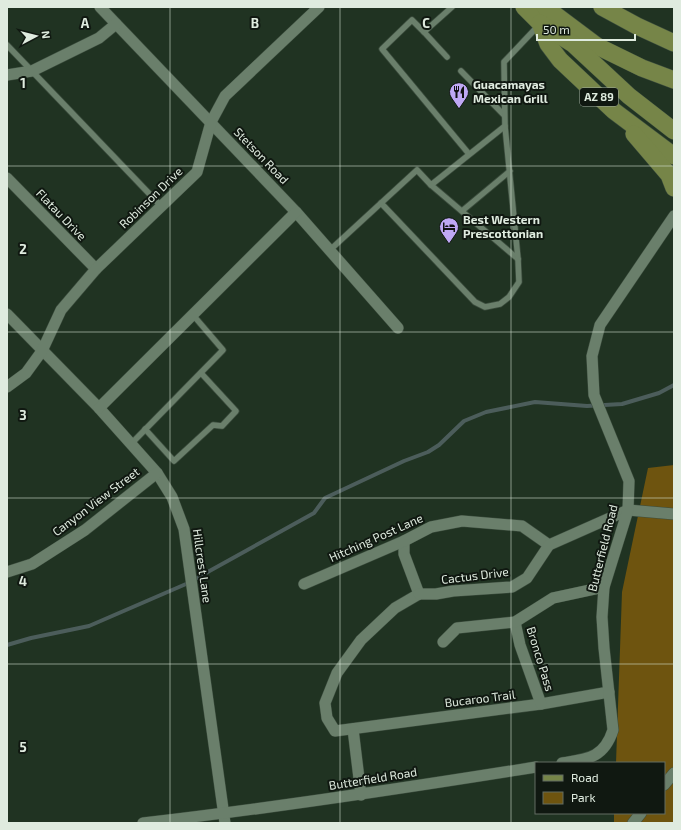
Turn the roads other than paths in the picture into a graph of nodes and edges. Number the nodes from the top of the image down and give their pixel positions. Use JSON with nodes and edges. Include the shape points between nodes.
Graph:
{"nodes":[{"id":1,"x":100,"y":7,"type":"edge"},
{"id":2,"x":320,"y":7,"type":"edge"},
{"id":3,"x":452,"y":7,"type":"edge"},
{"id":4,"x":524,"y":7,"type":"edge"},
{"id":5,"x":545,"y":7,"type":"edge"},
{"id":6,"x":602,"y":7,"type":"edge"},
{"id":7,"x":116,"y":24,"type":"junction"},
{"id":8,"x":540,"y":24,"type":"junction"},
{"id":9,"x":424,"y":32,"type":"junction"},
{"id":10,"x":674,"y":43,"type":"edge"},
{"id":11,"x":7,"y":45,"type":"edge"},
{"id":12,"x":447,"y":57,"type":"dead end"},
{"id":13,"x":32,"y":71,"type":"junction"},
{"id":14,"x":461,"y":71,"type":"dead end"},
{"id":15,"x":7,"y":75,"type":"edge"},
{"id":16,"x":674,"y":80,"type":"edge"},
{"id":17,"x":614,"y":111,"type":"junction"},
{"id":18,"x":504,"y":115,"type":"junction"},
{"id":19,"x":211,"y":122,"type":"junction"},
{"id":20,"x":505,"y":126,"type":"junction"},
{"id":21,"x":674,"y":131,"type":"edge"},
{"id":22,"x":469,"y":154,"type":"junction"},
{"id":23,"x":674,"y":156,"type":"edge"},
{"id":24,"x":510,"y":171,"type":"junction"},
{"id":25,"x":7,"y":178,"type":"edge"},
{"id":26,"x":431,"y":185,"type":"junction"},
{"id":27,"x":674,"y":188,"type":"edge"},
{"id":28,"x":381,"y":203,"type":"junction"},
{"id":29,"x":161,"y":206,"type":"junction"},
{"id":30,"x":462,"y":211,"type":"junction"},
{"id":31,"x":296,"y":212,"type":"junction"},
{"id":32,"x":674,"y":216,"type":"edge"},
{"id":33,"x":330,"y":250,"type":"junction"},
{"id":34,"x":518,"y":259,"type":"junction"},
{"id":35,"x":96,"y":269,"type":"junction"},
{"id":36,"x":7,"y":314,"type":"edge"},
{"id":37,"x":192,"y":315,"type":"junction"},
{"id":38,"x":398,"y":328,"type":"dead end"},
{"id":39,"x":42,"y":351,"type":"junction"},
{"id":40,"x":201,"y":373,"type":"junction"},
{"id":41,"x":7,"y":387,"type":"edge"},
{"id":42,"x":99,"y":408,"type":"junction"},
{"id":43,"x":145,"y":429,"type":"junction"},
{"id":44,"x":131,"y":444,"type":"junction"},
{"id":45,"x":157,"y":473,"type":"junction"},
{"id":46,"x":628,"y":510,"type":"junction"},
{"id":47,"x":674,"y":514,"type":"edge"},
{"id":48,"x":404,"y":541,"type":"junction"},
{"id":49,"x":549,"y":545,"type":"junction"},
{"id":50,"x":7,"y":572,"type":"edge"},
{"id":51,"x":304,"y":584,"type":"dead end"},
{"id":52,"x":604,"y":587,"type":"junction"},
{"id":53,"x":419,"y":594,"type":"junction"},
{"id":54,"x":515,"y":622,"type":"junction"},
{"id":55,"x":443,"y":642,"type":"dead end"},
{"id":56,"x":609,"y":692,"type":"junction"},
{"id":57,"x":541,"y":704,"type":"junction"},
{"id":58,"x":353,"y":729,"type":"junction"},
{"id":59,"x":568,"y":762,"type":"edge"},
{"id":60,"x":535,"y":767,"type":"edge"},
{"id":61,"x":674,"y":772,"type":"edge"},
{"id":62,"x":665,"y":784,"type":"edge"},
{"id":63,"x":361,"y":795,"type":"junction"},
{"id":64,"x":641,"y":814,"type":"edge"},
{"id":65,"x":224,"y":818,"type":"edge"},
{"id":66,"x":143,"y":823,"type":"edge"},
{"id":67,"x":633,"y":823,"type":"edge"}],
"edges":[{"from":1,"to":7,"type":"street","name":"Stetson Road"},
{"from":2,"to":19,"type":"street","name":"Robinson Drive","via":[[225,96]]},
{"from":3,"to":9,"type":"lane"},
{"from":4,"to":8,"type":"main road","number":"AZ 89"},
{"from":5,"to":16,"type":"main road","via":[[597,46]]},
{"from":6,"to":10,"type":"main road"},
{"from":7,"to":13,"type":"street","via":[[99,38]]},
{"from":7,"to":19,"type":"street","name":"Stetson Road"},
{"from":8,"to":17,"type":"main road","number":"AZ 89","via":[[548,44],[560,60]]},
{"from":8,"to":18,"type":"lane","via":[[504,62]]},
{"from":8,"to":21,"type":"main road","via":[[573,44],[629,96]]},
{"from":9,"to":12,"type":"lane"},
{"from":9,"to":22,"type":"lane","via":[[412,20],[382,50]]},
{"from":11,"to":13,"type":"lane"},
{"from":13,"to":15,"type":"street"},
{"from":13,"to":29,"type":"lane"},
{"from":14,"to":18,"type":"lane"},
{"from":17,"to":23,"type":"main road","number":"AZ 89"},
{"from":17,"to":27,"type":"main road","via":[[669,175]]},
{"from":18,"to":20,"type":"lane"},
{"from":19,"to":29,"type":"street","name":"Robinson Drive","via":[[196,172]]},
{"from":19,"to":31,"type":"street","name":"Stetson Road"},
{"from":20,"to":22,"type":"lane"},
{"from":20,"to":24,"type":"lane"},
{"from":22,"to":26,"type":"lane"},
{"from":24,"to":30,"type":"lane"},
{"from":24,"to":34,"type":"lane"},
{"from":25,"to":35,"type":"street","name":"Flatau Drive"},
{"from":26,"to":28,"type":"lane","via":[[417,170]]},
{"from":26,"to":30,"type":"lane"},
{"from":28,"to":33,"type":"lane"},
{"from":28,"to":34,"type":"lane","via":[[475,302],[485,307],[500,304],[509,297],[519,282]]},
{"from":29,"to":35,"type":"street","name":"Robinson Drive"},
{"from":30,"to":34,"type":"lane"},
{"from":31,"to":33,"type":"street","name":"Stetson Road"},
{"from":31,"to":37,"type":"street"},
{"from":32,"to":46,"type":"street","name":"Butterfield Road","via":[[600,325],[592,356],[594,396],[629,481]]},
{"from":33,"to":38,"type":"street","name":"Stetson Road"},
{"from":35,"to":39,"type":"street","name":"Robinson Drive","via":[[61,310]]},
{"from":36,"to":39,"type":"street","name":"Hillcrest Lane"},
{"from":37,"to":40,"type":"lane","via":[[223,350]]},
{"from":37,"to":42,"type":"street"},
{"from":39,"to":41,"type":"street","name":"Robinson Drive","via":[[26,373]]},
{"from":39,"to":42,"type":"street","name":"Hillcrest Lane"},
{"from":40,"to":43,"type":"lane"},
{"from":40,"to":43,"type":"lane","via":[[236,411],[222,426],[214,425],[174,461]]},
{"from":42,"to":44,"type":"street","name":"Hillcrest Lane"},
{"from":43,"to":44,"type":"lane"},
{"from":44,"to":45,"type":"street","name":"Hillcrest Lane"},
{"from":45,"to":50,"type":"street","name":"Canyon View Street","via":[[85,530],[32,564]]},
{"from":45,"to":65,"type":"street","name":"Hillcrest Lane","via":[[172,497],[184,529]]},
{"from":46,"to":47,"type":"street"},
{"from":46,"to":49,"type":"street"},
{"from":46,"to":52,"type":"street","name":"Butterfield Road"},
{"from":48,"to":49,"type":"street","name":"Hitching Post Lane","via":[[431,527],[462,521],[522,526]]},
{"from":48,"to":51,"type":"street","name":"Hitching Post Lane"},
{"from":48,"to":53,"type":"street","via":[[404,554]]},
{"from":49,"to":53,"type":"street","name":"Cactus Drive","via":[[527,578],[512,587]]},
{"from":52,"to":54,"type":"street","via":[[553,598]]},
{"from":52,"to":56,"type":"street","name":"Butterfield Road","via":[[602,616]]},
{"from":53,"to":58,"type":"street","name":"Bucaroo Trail","via":[[395,608],[361,640],[337,673],[325,703],[327,718],[335,731]]},
{"from":54,"to":55,"type":"street","via":[[457,628]]},
{"from":54,"to":57,"type":"street","name":"Bronco Pass","via":[[520,645]]},
{"from":56,"to":57,"type":"street","name":"Bucaroo Trail"},
{"from":56,"to":59,"type":"street","name":"Butterfield Road","via":[[613,723],[610,740],[600,752],[585,759]]},
{"from":57,"to":58,"type":"street","name":"Bucaroo Trail"},
{"from":58,"to":63,"type":"street"},
{"from":60,"to":63,"type":"street","name":"Butterfield Road"},
{"from":61,"to":62,"type":"street"},
{"from":63,"to":65,"type":"street","name":"Butterfield Road"},
{"from":64,"to":67,"type":"street"},
{"from":65,"to":66,"type":"street","name":"Butterfield Road"}]}
